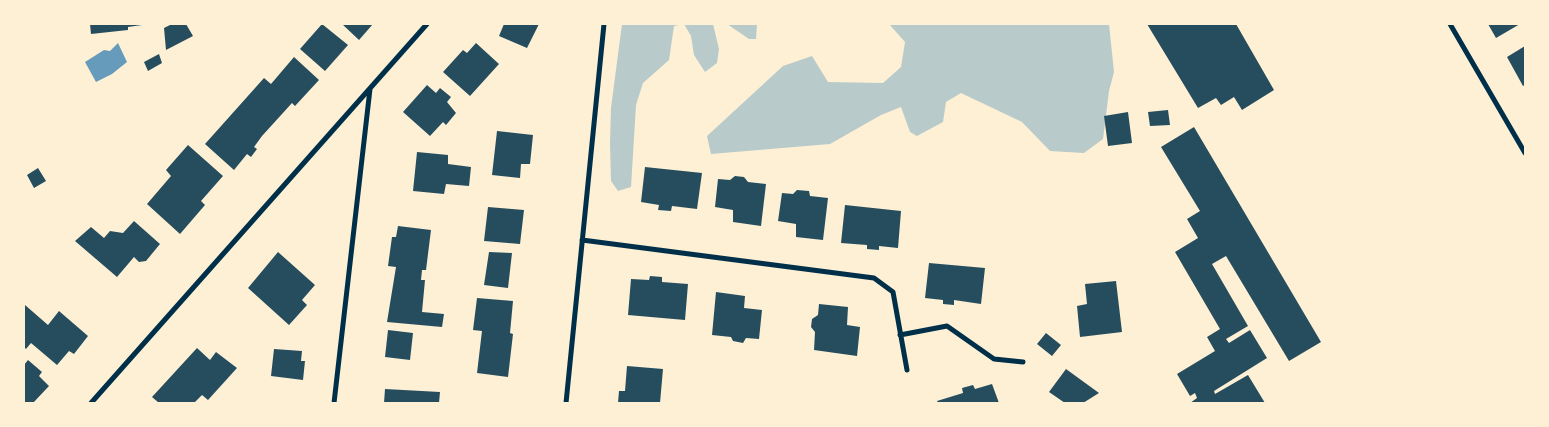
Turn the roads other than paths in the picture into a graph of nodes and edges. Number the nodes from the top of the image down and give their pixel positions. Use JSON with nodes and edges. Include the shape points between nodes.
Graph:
{"nodes":[{"id":1,"x":427,"y":24,"type":"edge"},
{"id":2,"x":604,"y":24,"type":"edge"},
{"id":3,"x":1450,"y":24,"type":"edge"},
{"id":4,"x":370,"y":88,"type":"junction"},
{"id":5,"x":1525,"y":153,"type":"edge"},
{"id":6,"x":582,"y":240,"type":"junction"},
{"id":7,"x":900,"y":335,"type":"junction"},
{"id":8,"x":1022,"y":362,"type":"dead end"},
{"id":9,"x":907,"y":370,"type":"dead end"},
{"id":10,"x":91,"y":403,"type":"edge"},
{"id":11,"x":334,"y":403,"type":"edge"},
{"id":12,"x":566,"y":403,"type":"edge"}],
"edges":[{"from":1,"to":4,"type":"street"},
{"from":2,"to":6,"type":"street"},
{"from":3,"to":5,"type":"street"},
{"from":4,"to":10,"type":"street"},
{"from":4,"to":11,"type":"street"},
{"from":6,"to":7,"type":"street","via":[[874,278],[893,292]]},
{"from":6,"to":12,"type":"street"},
{"from":7,"to":8,"type":"street","via":[[947,326],[994,360]]},
{"from":7,"to":9,"type":"street"}]}
